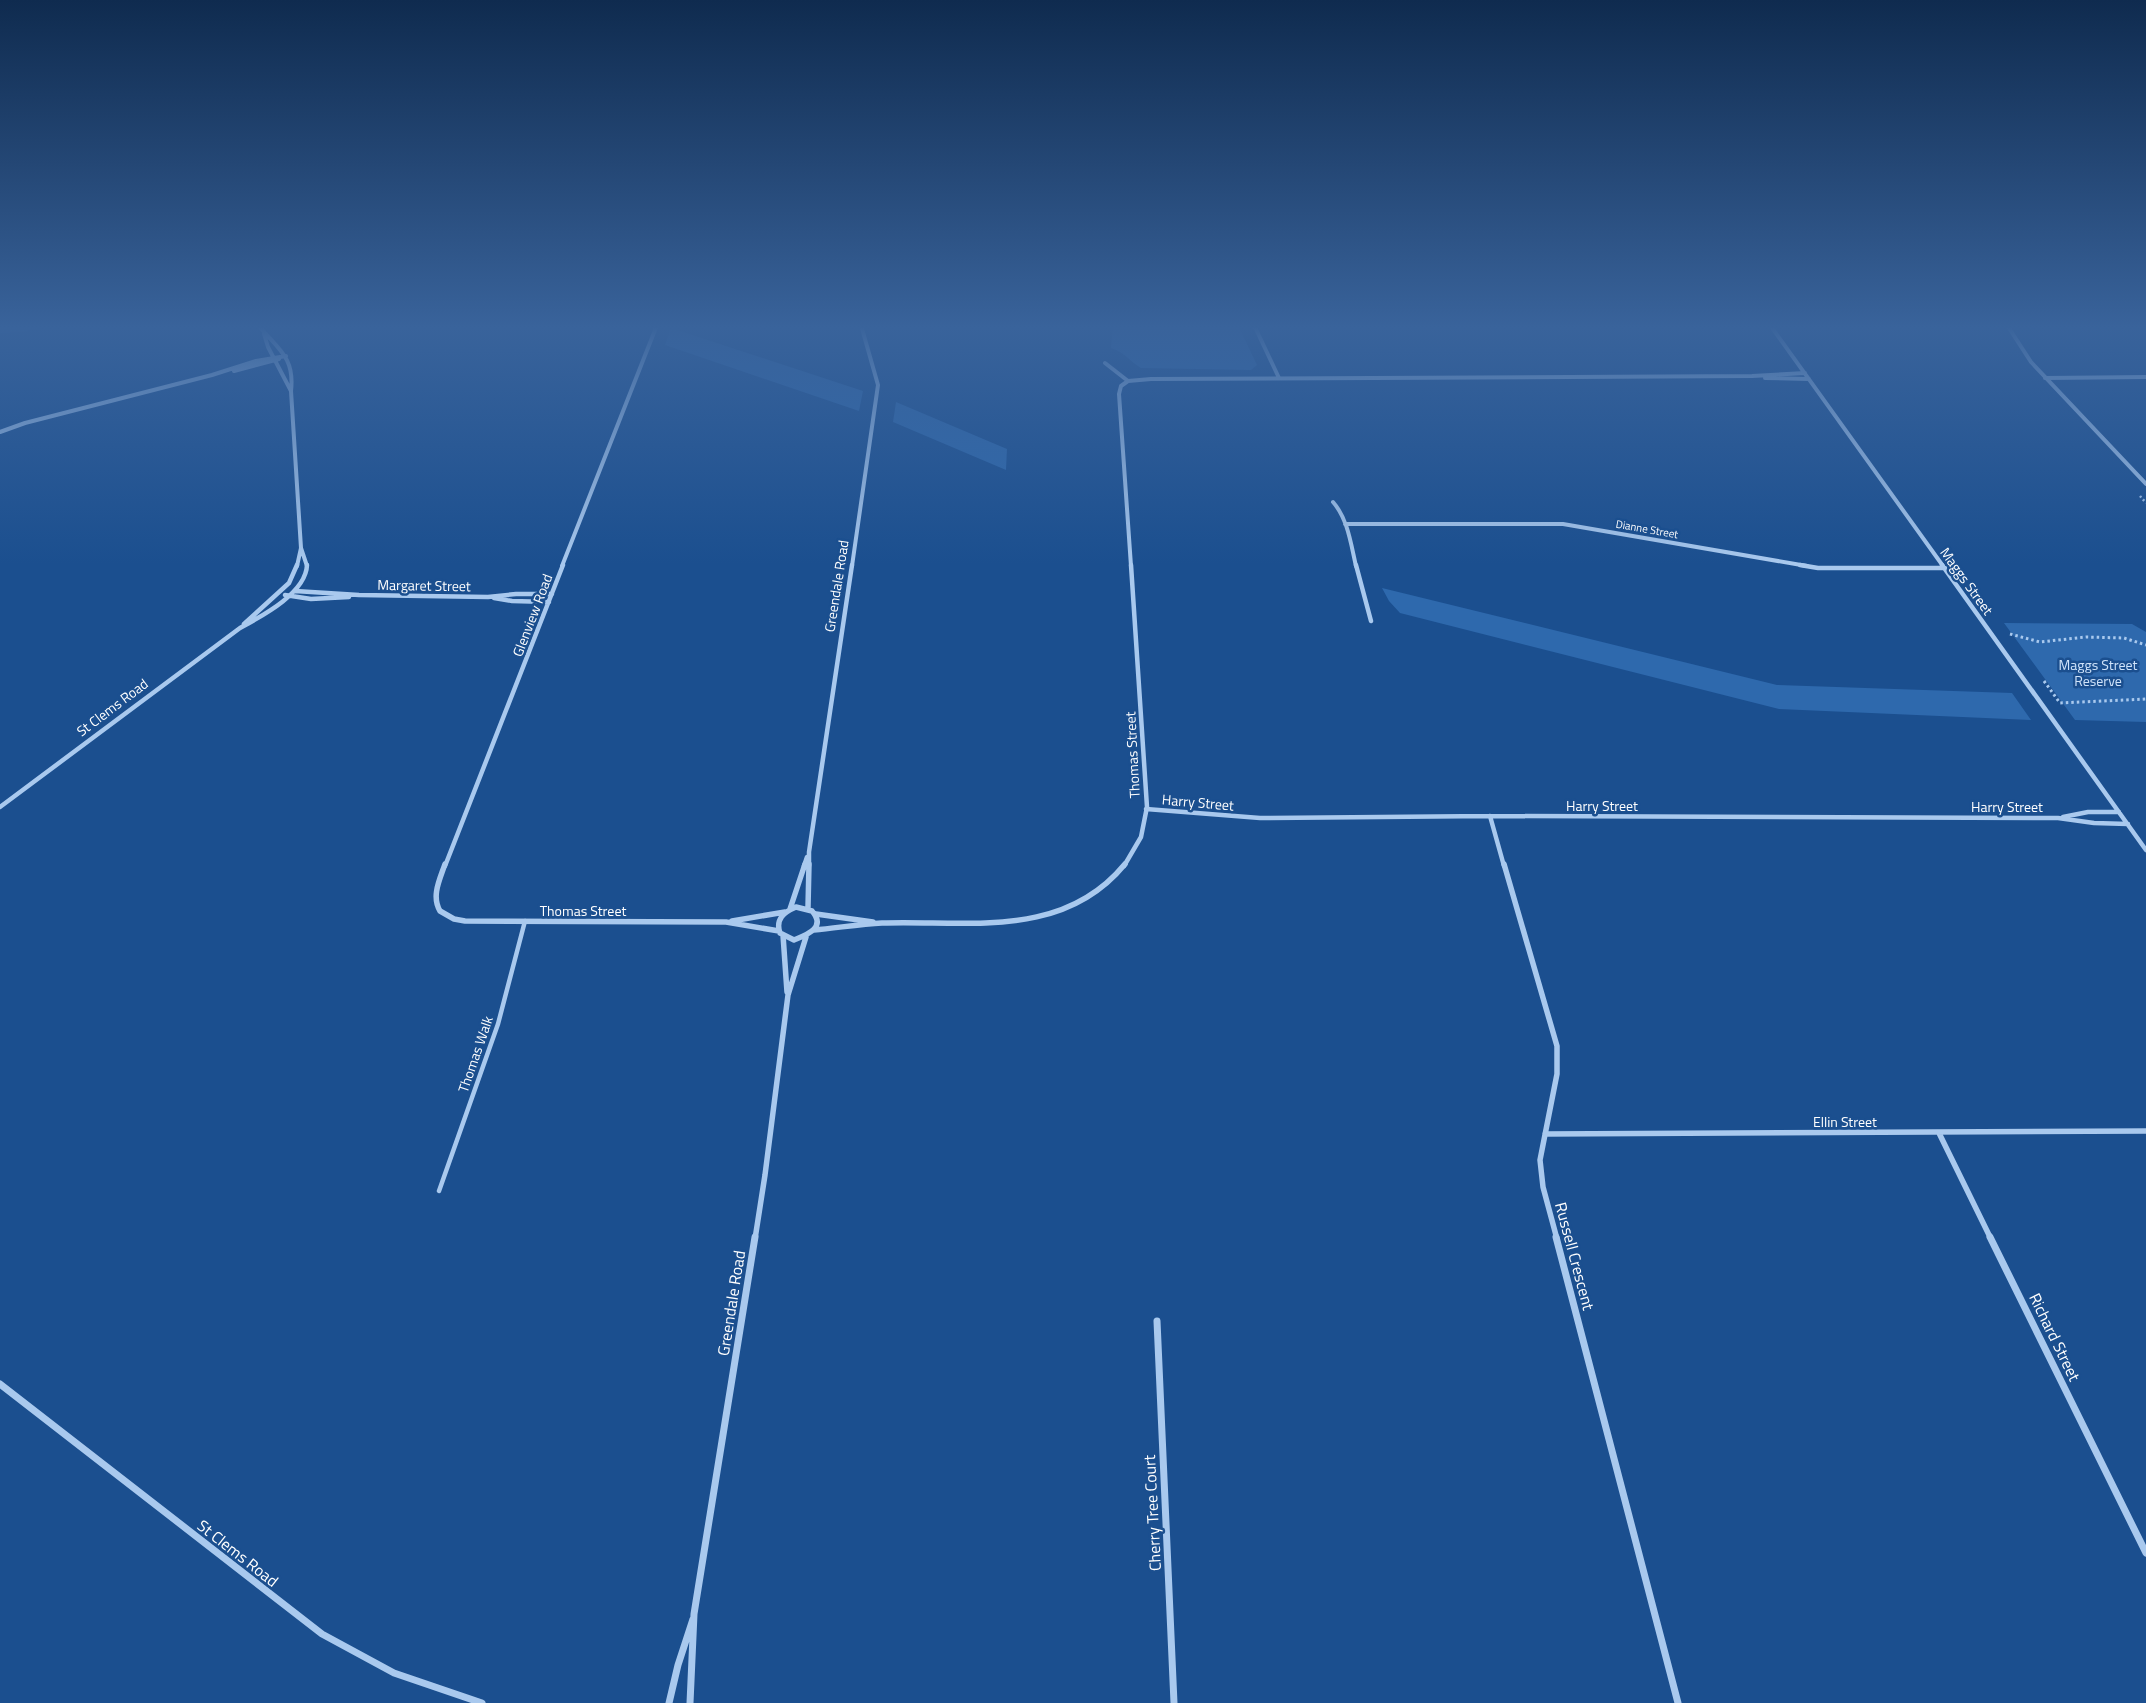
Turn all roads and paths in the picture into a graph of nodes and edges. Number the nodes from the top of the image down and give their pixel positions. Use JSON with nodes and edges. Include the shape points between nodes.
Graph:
{"nodes":[{"id":1,"x":95,"y":404,"type":"edge"},
{"id":2,"x":292,"y":404,"type":"edge"},
{"id":3,"x":626,"y":404,"type":"edge"},
{"id":4,"x":877,"y":404,"type":"edge"},
{"id":5,"x":1120,"y":404,"type":"edge"},
{"id":6,"x":1827,"y":404,"type":"edge"},
{"id":7,"x":2070,"y":404,"type":"edge"},
{"id":8,"x":0,"y":432,"type":"edge"},
{"id":9,"x":2146,"y":484,"type":"edge"},
{"id":10,"x":1333,"y":502,"type":"dead end"},
{"id":11,"x":1345,"y":524,"type":"junction"},
{"id":12,"x":301,"y":548,"type":"junction"},
{"id":13,"x":1945,"y":568,"type":"junction"},
{"id":14,"x":293,"y":591,"type":"junction"},
{"id":15,"x":279,"y":594,"type":"junction"},
{"id":16,"x":552,"y":594,"type":"junction"},
{"id":17,"x":287,"y":596,"type":"junction"},
{"id":18,"x":359,"y":596,"type":"junction"},
{"id":19,"x":488,"y":597,"type":"junction"},
{"id":20,"x":549,"y":602,"type":"junction"},
{"id":21,"x":1371,"y":621,"type":"dead end"},
{"id":22,"x":240,"y":628,"type":"junction"},
{"id":23,"x":2016,"y":642,"type":"dead end"},
{"id":24,"x":2146,"y":645,"type":"edge"},
{"id":25,"x":2044,"y":680,"type":"dead end"},
{"id":26,"x":2146,"y":699,"type":"edge"},
{"id":27,"x":0,"y":807,"type":"edge"},
{"id":28,"x":1146,"y":809,"type":"junction"},
{"id":29,"x":2118,"y":812,"type":"junction"},
{"id":30,"x":1490,"y":816,"type":"junction"},
{"id":31,"x":2058,"y":818,"type":"junction"},
{"id":32,"x":2128,"y":824,"type":"junction"},
{"id":33,"x":2146,"y":850,"type":"edge"},
{"id":34,"x":809,"y":852,"type":"junction"},
{"id":35,"x":808,"y":908,"type":"junction"},
{"id":36,"x":787,"y":910,"type":"junction"},
{"id":37,"x":441,"y":913,"type":"joint"},
{"id":38,"x":816,"y":914,"type":"junction"},
{"id":39,"x":525,"y":922,"type":"junction"},
{"id":40,"x":726,"y":922,"type":"junction"},
{"id":41,"x":881,"y":923,"type":"junction"},
{"id":42,"x":814,"y":930,"type":"junction"},
{"id":43,"x":781,"y":933,"type":"junction"},
{"id":44,"x":806,"y":937,"type":"junction"},
{"id":45,"x":788,"y":995,"type":"junction"},
{"id":46,"x":2146,"y":1131,"type":"edge"},
{"id":47,"x":1939,"y":1133,"type":"junction"},
{"id":48,"x":1545,"y":1134,"type":"junction"},
{"id":49,"x":439,"y":1191,"type":"dead end"},
{"id":50,"x":1156,"y":1321,"type":"dead end"},
{"id":51,"x":0,"y":1384,"type":"edge"},
{"id":52,"x":2146,"y":1553,"type":"edge"},
{"id":53,"x":694,"y":1614,"type":"junction"},
{"id":54,"x":482,"y":1703,"type":"edge"},
{"id":55,"x":669,"y":1703,"type":"edge"},
{"id":56,"x":690,"y":1703,"type":"edge"},
{"id":57,"x":1174,"y":1703,"type":"edge"},
{"id":58,"x":1678,"y":1703,"type":"edge"}],
"edges":[{"from":1,"to":8,"type":"street"},
{"from":2,"to":12,"type":"street","name":"St Clems Road"},
{"from":3,"to":16,"type":"street","name":"Glenview Road"},
{"from":4,"to":34,"type":"street","name":"Greendale Road"},
{"from":5,"to":28,"type":"street","name":"Thomas Street"},
{"from":6,"to":13,"type":"street","name":"Maggs Street"},
{"from":7,"to":9,"type":"street"},
{"from":10,"to":11,"type":"street"},
{"from":11,"to":13,"type":"street","name":"Dianne Street","via":[[1570,525],[1818,568]]},
{"from":11,"to":21,"type":"street"},
{"from":12,"to":14,"type":"street","name":"St Clems Road","via":[[308,563],[307,571]]},
{"from":12,"to":15,"type":"street","name":"St Clems Road","via":[[295,573]]},
{"from":13,"to":29,"type":"street","name":"Maggs Street"},
{"from":14,"to":15,"type":"street","name":"Margaret Street"},
{"from":14,"to":17,"type":"street","name":"St Clems Road"},
{"from":14,"to":18,"type":"street","name":"Margaret Street"},
{"from":15,"to":17,"type":"street","name":"Margaret Street"},
{"from":15,"to":22,"type":"street","name":"St Clems Road"},
{"from":16,"to":19,"type":"street","name":"Margaret Street"},
{"from":16,"to":20,"type":"street","name":"Glenview Road"},
{"from":17,"to":18,"type":"street","name":"Margaret Street","via":[[320,599]]},
{"from":17,"to":22,"type":"street","name":"St Clems Road"},
{"from":18,"to":19,"type":"street","name":"Margaret Street"},
{"from":19,"to":20,"type":"street","name":"Margaret Street"},
{"from":20,"to":37,"type":"street","name":"Glenview Road","via":[[436,890],[436,903]]},
{"from":22,"to":27,"type":"street","name":"St Clems Road"},
{"from":23,"to":24,"type":"path","via":[[2010,634],[2040,642],[2086,637],[2124,638]]},
{"from":25,"to":26,"type":"path","via":[[2060,702]]},
{"from":28,"to":30,"type":"street","name":"Harry Street","via":[[1260,818]]},
{"from":28,"to":41,"type":"street","name":"Thomas Street","via":[[1144,830],[1132,855],[1106,884],[1074,906],[1017,923]]},
{"from":29,"to":31,"type":"street","name":"Harry Street","via":[[2088,812]]},
{"from":29,"to":32,"type":"street","name":"Maggs Street"},
{"from":30,"to":31,"type":"street","name":"Harry Street"},
{"from":30,"to":48,"type":"street","name":"Russell Crescent","via":[[1557,1046],[1557,1074]]},
{"from":31,"to":32,"type":"street","name":"Harry Street"},
{"from":32,"to":33,"type":"street","name":"Maggs Street"},
{"from":34,"to":35,"type":"street","name":"Greendale Road"},
{"from":34,"to":36,"type":"street","name":"Greendale Road"},
{"from":35,"to":36,"type":"street"},
{"from":35,"to":38,"type":"street"},
{"from":36,"to":40,"type":"street","name":"Thomas Street"},
{"from":36,"to":43,"type":"street","via":[[778,921]]},
{"from":37,"to":39,"type":"street","name":"Thomas Street","via":[[466,921]]},
{"from":38,"to":41,"type":"street","name":"Thomas Street"},
{"from":38,"to":42,"type":"street","via":[[818,922]]},
{"from":39,"to":40,"type":"street","name":"Thomas Street"},
{"from":39,"to":49,"type":"lane","name":"Thomas Walk","via":[[498,1024]]},
{"from":40,"to":43,"type":"street","name":"Thomas Street"},
{"from":41,"to":42,"type":"street","name":"Thomas Street"},
{"from":42,"to":44,"type":"street"},
{"from":43,"to":44,"type":"street","via":[[794,940]]},
{"from":43,"to":45,"type":"street","name":"Greendale Road"},
{"from":44,"to":45,"type":"street","name":"Greendale Road"},
{"from":45,"to":53,"type":"street","name":"Greendale Road","via":[[765,1175]]},
{"from":46,"to":47,"type":"street","name":"Ellin Street"},
{"from":47,"to":48,"type":"street","name":"Ellin Street"},
{"from":47,"to":52,"type":"street","name":"Richard Street"},
{"from":48,"to":58,"type":"street","name":"Russell Crescent","via":[[1540,1160],[1545,1194]]},
{"from":50,"to":57,"type":"street","name":"Cherry Tree Court"},
{"from":51,"to":54,"type":"street","name":"St Clems Road","via":[[322,1634],[394,1673]]},
{"from":53,"to":55,"type":"street","name":"Greendale Road"},
{"from":53,"to":56,"type":"street","name":"Greendale Road"}]}
